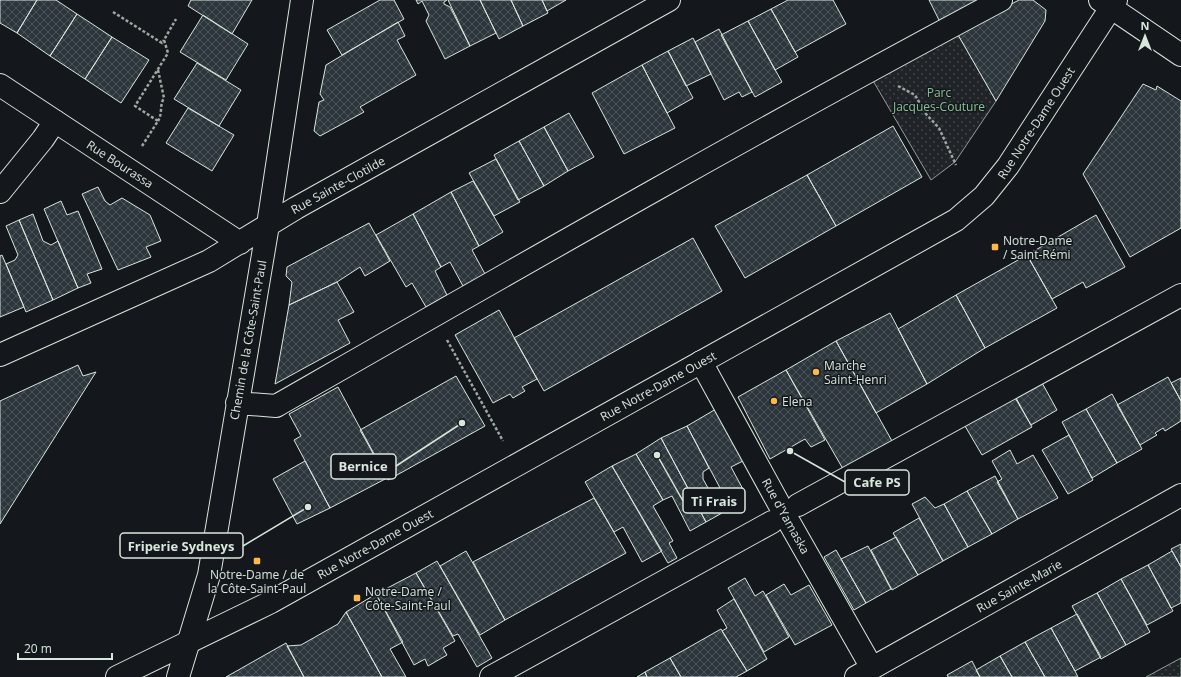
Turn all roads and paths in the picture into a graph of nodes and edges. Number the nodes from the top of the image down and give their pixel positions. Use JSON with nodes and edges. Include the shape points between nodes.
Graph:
{"nodes":[{"id":1,"x":302,"y":0,"type":"edge"},
{"id":2,"x":669,"y":0,"type":"edge"},
{"id":3,"x":1001,"y":0,"type":"edge"},
{"id":4,"x":1109,"y":3,"type":"edge"},
{"id":5,"x":113,"y":12,"type":"dead end"},
{"id":6,"x":176,"y":19,"type":"dead end"},
{"id":7,"x":164,"y":40,"type":"junction"},
{"id":8,"x":1181,"y":55,"type":"edge"},
{"id":9,"x":158,"y":69,"type":"junction"},
{"id":10,"x":895,"y":83,"type":"dead end"},
{"id":11,"x":0,"y":85,"type":"edge"},
{"id":12,"x":55,"y":121,"type":"junction"},
{"id":13,"x":158,"y":121,"type":"junction"},
{"id":14,"x":140,"y":150,"type":"dead end"},
{"id":15,"x":956,"y":165,"type":"dead end"},
{"id":16,"x":0,"y":192,"type":"edge"},
{"id":17,"x":268,"y":225,"type":"junction"},
{"id":18,"x":240,"y":243,"type":"junction"},
{"id":19,"x":1181,"y":295,"type":"edge"},
{"id":20,"x":449,"y":344,"type":"dead end"},
{"id":21,"x":0,"y":355,"type":"edge"},
{"id":22,"x":701,"y":362,"type":"junction"},
{"id":23,"x":237,"y":403,"type":"junction"},
{"id":24,"x":503,"y":441,"type":"dead end"},
{"id":25,"x":1181,"y":495,"type":"edge"},
{"id":26,"x":798,"y":505,"type":"dead end"},
{"id":27,"x":772,"y":522,"type":"dead end"},
{"id":28,"x":189,"y":642,"type":"junction"},
{"id":29,"x":864,"y":673,"type":"edge"},
{"id":30,"x":117,"y":677,"type":"edge"},
{"id":31,"x":178,"y":677,"type":"edge"},
{"id":32,"x":491,"y":677,"type":"edge"}],
"edges":[{"from":1,"to":17,"type":"street","name":"Chemin de la Côte-Saint-Paul"},
{"from":2,"to":17,"type":"street","name":"Rue Sainte-Clotilde"},
{"from":3,"to":23,"type":"street","via":[[877,66],[276,406]]},
{"from":4,"to":8,"type":"street"},
{"from":4,"to":22,"type":"street","name":"Rue Notre-Dame Ouest","via":[[1008,166],[970,209],[941,230]]},
{"from":5,"to":7,"type":"path","via":[[162,43]]},
{"from":6,"to":7,"type":"path"},
{"from":7,"to":9,"type":"path","via":[[168,53]]},
{"from":9,"to":13,"type":"path","via":[[164,98],[161,104],[162,114]]},
{"from":9,"to":13,"type":"path","via":[[135,106]]},
{"from":10,"to":15,"type":"path","via":[[915,95],[926,114],[939,128]]},
{"from":11,"to":12,"type":"street","name":"Rue Bourassa"},
{"from":12,"to":16,"type":"street"},
{"from":12,"to":18,"type":"street","name":"Rue Bourassa"},
{"from":13,"to":14,"type":"path"},
{"from":17,"to":18,"type":"street","name":"Rue Sainte-Clotilde"},
{"from":17,"to":23,"type":"street","name":"Chemin de la Côte-Saint-Paul"},
{"from":18,"to":21,"type":"street","name":"Rue Sainte-Clotilde","via":[[195,268]]},
{"from":19,"to":26,"type":"street"},
{"from":20,"to":24,"type":"path"},
{"from":22,"to":28,"type":"street","name":"Rue Notre-Dame Ouest","via":[[271,602]]},
{"from":22,"to":29,"type":"street","name":"Rue d'Yamaska","via":[[784,514]]},
{"from":23,"to":28,"type":"street","name":"Chemin de la Côte-Saint-Paul","via":[[209,576]]},
{"from":25,"to":29,"type":"street","name":"Rue Sainte-Marie"},
{"from":27,"to":32,"type":"street"},
{"from":28,"to":30,"type":"street","name":"Rue Notre-Dame Ouest"},
{"from":28,"to":31,"type":"street","name":"Chemin de la Côte-Saint-Paul"}]}
